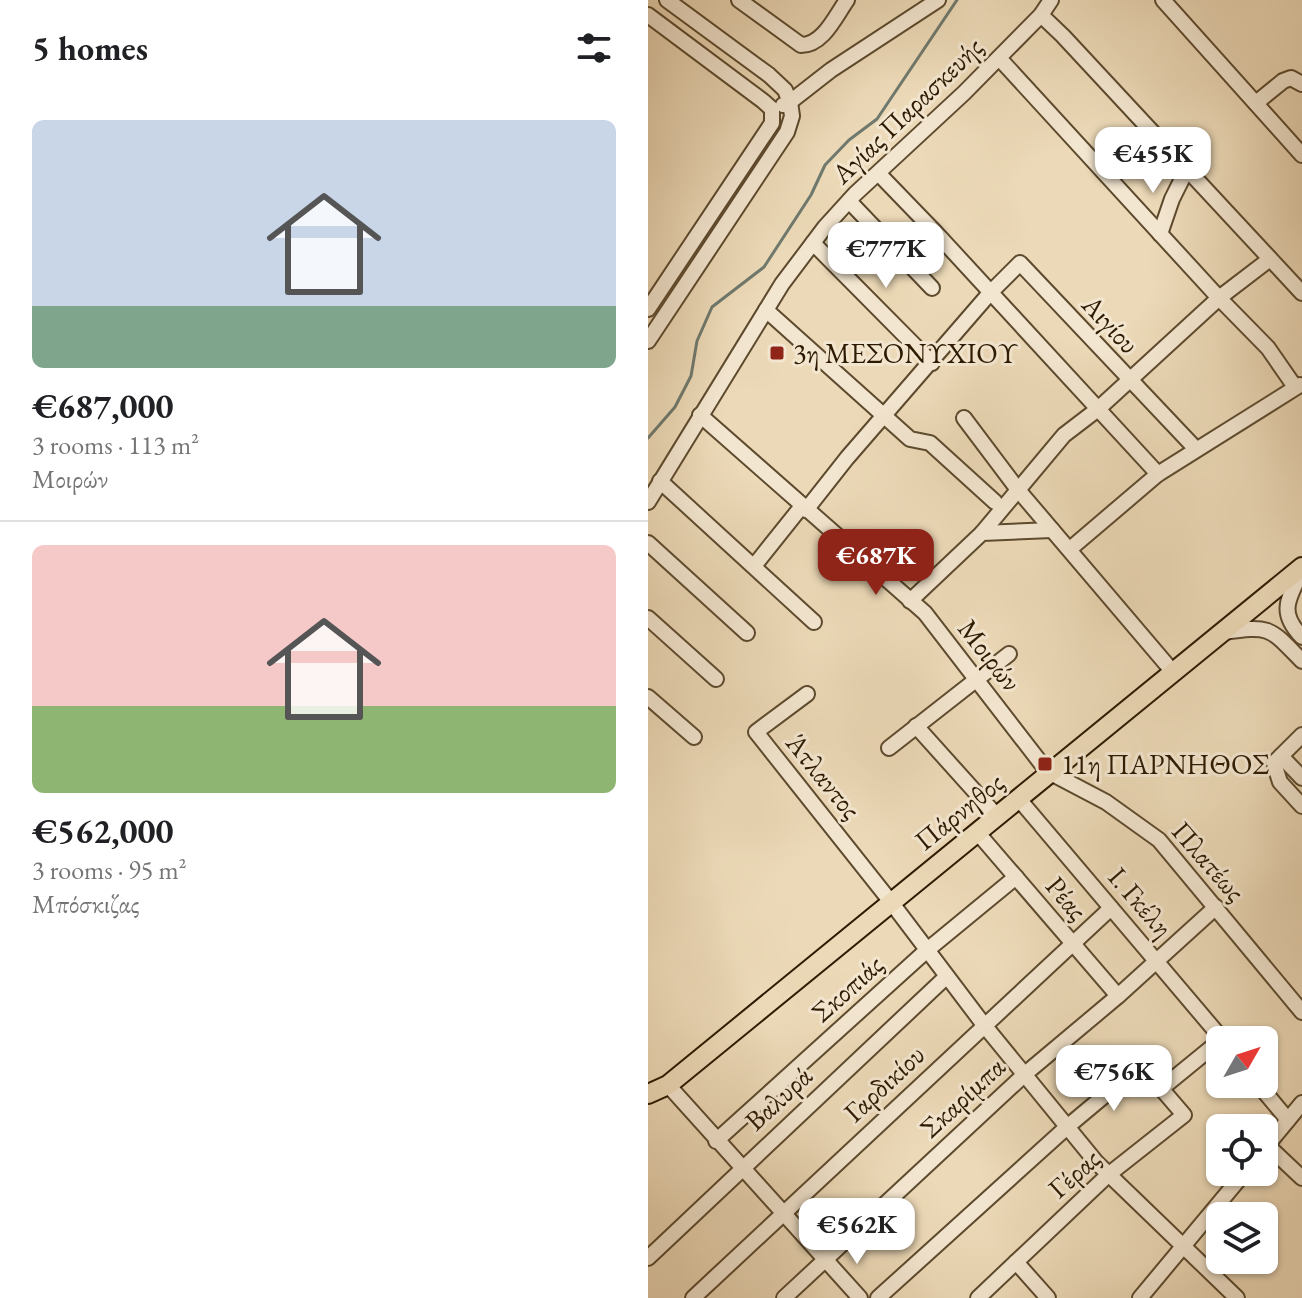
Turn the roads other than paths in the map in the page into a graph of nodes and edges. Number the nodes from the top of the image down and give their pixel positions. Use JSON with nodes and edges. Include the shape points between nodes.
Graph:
{"nodes":[{"id":1,"x":667,"y":0,"type":"edge"},
{"id":2,"x":739,"y":0,"type":"edge"},
{"id":3,"x":847,"y":0,"type":"edge"},
{"id":4,"x":938,"y":0,"type":"edge"},
{"id":5,"x":1051,"y":0,"type":"edge"},
{"id":6,"x":1163,"y":0,"type":"edge"},
{"id":7,"x":648,"y":15,"type":"edge"},
{"id":8,"x":1041,"y":15,"type":"junction"},
{"id":9,"x":999,"y":58,"type":"junction"},
{"id":10,"x":1302,"y":84,"type":"edge"},
{"id":11,"x":790,"y":102,"type":"junction"},
{"id":12,"x":1256,"y":103,"type":"junction"},
{"id":13,"x":772,"y":109,"type":"junction"},
{"id":14,"x":1302,"y":155,"type":"edge"},
{"id":15,"x":1186,"y":171,"type":"junction"},
{"id":16,"x":879,"y":174,"type":"junction"},
{"id":17,"x":849,"y":201,"type":"junction"},
{"id":18,"x":1160,"y":234,"type":"junction"},
{"id":19,"x":813,"y":243,"type":"junction"},
{"id":20,"x":1270,"y":259,"type":"junction"},
{"id":21,"x":932,"y":288,"type":"dead end"},
{"id":22,"x":990,"y":293,"type":"junction"},
{"id":23,"x":1302,"y":293,"type":"edge"},
{"id":24,"x":1219,"y":298,"type":"junction"},
{"id":25,"x":648,"y":309,"type":"edge"},
{"id":26,"x":766,"y":310,"type":"junction"},
{"id":27,"x":648,"y":341,"type":"edge"},
{"id":28,"x":932,"y":363,"type":"junction"},
{"id":29,"x":1129,"y":381,"type":"junction"},
{"id":30,"x":1298,"y":386,"type":"edge"},
{"id":31,"x":1098,"y":409,"type":"junction"},
{"id":32,"x":700,"y":415,"type":"junction"},
{"id":33,"x":885,"y":417,"type":"junction"},
{"id":34,"x":964,"y":418,"type":"dead end"},
{"id":35,"x":1195,"y":448,"type":"junction"},
{"id":36,"x":1158,"y":474,"type":"junction"},
{"id":37,"x":660,"y":481,"type":"junction"},
{"id":38,"x":1019,"y":491,"type":"junction"},
{"id":39,"x":648,"y":502,"type":"edge"},
{"id":40,"x":995,"y":502,"type":"dead end"},
{"id":41,"x":804,"y":508,"type":"junction"},
{"id":42,"x":1052,"y":530,"type":"junction"},
{"id":43,"x":982,"y":533,"type":"junction"},
{"id":44,"x":648,"y":543,"type":"edge"},
{"id":45,"x":1070,"y":549,"type":"junction"},
{"id":46,"x":754,"y":566,"type":"junction"},
{"id":47,"x":1302,"y":569,"type":"edge"},
{"id":48,"x":910,"y":601,"type":"junction"},
{"id":49,"x":1302,"y":611,"type":"edge"},
{"id":50,"x":648,"y":618,"type":"edge"},
{"id":51,"x":814,"y":622,"type":"dead end"},
{"id":52,"x":1289,"y":622,"type":"junction"},
{"id":53,"x":1224,"y":632,"type":"junction"},
{"id":54,"x":747,"y":633,"type":"dead end"},
{"id":55,"x":1275,"y":633,"type":"junction"},
{"id":56,"x":1302,"y":637,"type":"edge"},
{"id":57,"x":1009,"y":654,"type":"dead end"},
{"id":58,"x":1302,"y":661,"type":"edge"},
{"id":59,"x":1173,"y":672,"type":"junction"},
{"id":60,"x":716,"y":679,"type":"dead end"},
{"id":61,"x":976,"y":679,"type":"junction"},
{"id":62,"x":807,"y":694,"type":"dead end"},
{"id":63,"x":648,"y":697,"type":"edge"},
{"id":64,"x":916,"y":726,"type":"junction"},
{"id":65,"x":1302,"y":735,"type":"edge"},
{"id":66,"x":694,"y":737,"type":"dead end"},
{"id":67,"x":889,"y":748,"type":"dead end"},
{"id":68,"x":1281,"y":756,"type":"junction"},
{"id":69,"x":1051,"y":774,"type":"junction"},
{"id":70,"x":1302,"y":778,"type":"edge"},
{"id":71,"x":1018,"y":798,"type":"junction"},
{"id":72,"x":1302,"y":806,"type":"edge"},
{"id":73,"x":996,"y":815,"type":"junction"},
{"id":74,"x":977,"y":832,"type":"junction"},
{"id":75,"x":1016,"y":877,"type":"junction"},
{"id":76,"x":891,"y":902,"type":"junction"},
{"id":77,"x":1216,"y":907,"type":"junction"},
{"id":78,"x":1111,"y":908,"type":"junction"},
{"id":79,"x":1072,"y":944,"type":"junction"},
{"id":80,"x":926,"y":951,"type":"junction"},
{"id":81,"x":1157,"y":961,"type":"junction"},
{"id":82,"x":946,"y":977,"type":"junction"},
{"id":83,"x":1118,"y":996,"type":"junction"},
{"id":84,"x":1302,"y":1012,"type":"edge"},
{"id":85,"x":984,"y":1025,"type":"junction"},
{"id":86,"x":1211,"y":1026,"type":"edge"},
{"id":87,"x":1206,"y":1052,"type":"edge"},
{"id":88,"x":1025,"y":1074,"type":"junction"},
{"id":89,"x":668,"y":1085,"type":"junction"},
{"id":90,"x":1162,"y":1088,"type":"junction"},
{"id":91,"x":648,"y":1094,"type":"edge"},
{"id":92,"x":1270,"y":1098,"type":"edge"},
{"id":93,"x":1302,"y":1103,"type":"edge"},
{"id":94,"x":648,"y":1105,"type":"edge"},
{"id":95,"x":1288,"y":1120,"type":"junction"},
{"id":96,"x":1067,"y":1127,"type":"junction"},
{"id":97,"x":1278,"y":1132,"type":"edge"},
{"id":98,"x":716,"y":1141,"type":"junction"},
{"id":99,"x":1278,"y":1158,"type":"edge"},
{"id":100,"x":741,"y":1168,"type":"junction"},
{"id":101,"x":1108,"y":1175,"type":"junction"},
{"id":102,"x":1302,"y":1178,"type":"edge"},
{"id":103,"x":1233,"y":1186,"type":"edge"},
{"id":104,"x":782,"y":1213,"type":"junction"},
{"id":105,"x":1183,"y":1246,"type":"junction"},
{"id":106,"x":648,"y":1258,"type":"edge"},
{"id":107,"x":825,"y":1261,"type":"junction"},
{"id":108,"x":1016,"y":1262,"type":"junction"},
{"id":109,"x":1142,"y":1297,"type":"edge"},
{"id":110,"x":693,"y":1298,"type":"edge"},
{"id":111,"x":784,"y":1298,"type":"edge"},
{"id":112,"x":860,"y":1298,"type":"edge"},
{"id":113,"x":878,"y":1298,"type":"edge"},
{"id":114,"x":978,"y":1298,"type":"edge"},
{"id":115,"x":1048,"y":1298,"type":"edge"},
{"id":116,"x":1237,"y":1298,"type":"edge"}],
"edges":[{"from":1,"to":11,"type":"street","via":[[769,75]]},
{"from":2,"to":3,"type":"street","via":[[801,45],[820,38]]},
{"from":4,"to":11,"type":"street"},
{"from":5,"to":8,"type":"street","name":"Αγίας Παρασκευής"},
{"from":6,"to":12,"type":"street"},
{"from":7,"to":13,"type":"street"},
{"from":8,"to":9,"type":"street","name":"Αγίας Παρασκευής"},
{"from":8,"to":15,"type":"street"},
{"from":9,"to":16,"type":"street","name":"Αγίας Παρασκευής"},
{"from":9,"to":18,"type":"street"},
{"from":10,"to":12,"type":"street","via":[[1291,78],[1283,81]]},
{"from":11,"to":13,"type":"street"},
{"from":11,"to":27,"type":"street","via":[[787,132]]},
{"from":12,"to":14,"type":"street"},
{"from":13,"to":25,"type":"street","via":[[772,123]]},
{"from":15,"to":18,"type":"street"},
{"from":15,"to":20,"type":"street"},
{"from":16,"to":17,"type":"street","name":"Αγίας Παρασκευής"},
{"from":16,"to":22,"type":"street"},
{"from":17,"to":19,"type":"street","name":"Αγίας Παρασκευής"},
{"from":17,"to":21,"type":"street"},
{"from":18,"to":24,"type":"street"},
{"from":19,"to":26,"type":"street","name":"Αγίας Παρασκευής"},
{"from":19,"to":28,"type":"street"},
{"from":20,"to":23,"type":"street"},
{"from":20,"to":24,"type":"street"},
{"from":22,"to":28,"type":"street"},
{"from":22,"to":29,"type":"street","name":"Αιγίου","via":[[1020,263]]},
{"from":22,"to":31,"type":"street"},
{"from":24,"to":29,"type":"street"},
{"from":24,"to":30,"type":"street"},
{"from":26,"to":32,"type":"street","name":"Αγίας Παρασκευής"},
{"from":26,"to":33,"type":"street"},
{"from":28,"to":33,"type":"street"},
{"from":29,"to":31,"type":"street"},
{"from":29,"to":35,"type":"street","name":"Αιγίου"},
{"from":30,"to":35,"type":"street"},
{"from":31,"to":36,"type":"street"},
{"from":31,"to":38,"type":"street","via":[[1064,435]]},
{"from":32,"to":37,"type":"street","name":"Αγίας Παρασκευής"},
{"from":32,"to":41,"type":"street","name":"Μοιρών"},
{"from":33,"to":40,"type":"street","via":[[910,439],[930,443]]},
{"from":33,"to":41,"type":"street"},
{"from":34,"to":38,"type":"street"},
{"from":35,"to":36,"type":"street"},
{"from":36,"to":45,"type":"street"},
{"from":37,"to":39,"type":"street","name":"Αγίας Παρασκευής"},
{"from":37,"to":46,"type":"street"},
{"from":38,"to":42,"type":"street"},
{"from":38,"to":43,"type":"street"},
{"from":41,"to":46,"type":"street"},
{"from":41,"to":48,"type":"street","name":"Μοιρών"},
{"from":42,"to":43,"type":"street"},
{"from":42,"to":45,"type":"street"},
{"from":43,"to":48,"type":"street"},
{"from":44,"to":54,"type":"street"},
{"from":45,"to":59,"type":"street"},
{"from":46,"to":51,"type":"street"},
{"from":47,"to":52,"type":"street","via":[[1288,602]]},
{"from":47,"to":53,"type":"main road","name":"Πάρνηθος"},
{"from":48,"to":61,"type":"street","name":"Μοιρών"},
{"from":49,"to":52,"type":"street"},
{"from":50,"to":60,"type":"street"},
{"from":52,"to":55,"type":"street"},
{"from":52,"to":56,"type":"street"},
{"from":53,"to":55,"type":"street","via":[[1255,628]]},
{"from":53,"to":59,"type":"main road","name":"Πάρνηθος"},
{"from":55,"to":58,"type":"street"},
{"from":57,"to":61,"type":"street"},
{"from":59,"to":69,"type":"main road","name":"Πάρνηθος"},
{"from":61,"to":64,"type":"street"},
{"from":61,"to":69,"type":"street","name":"Μοιρών"},
{"from":62,"to":76,"type":"street","name":"Άτλαντος","via":[[756,732]]},
{"from":63,"to":66,"type":"street"},
{"from":64,"to":67,"type":"street"},
{"from":64,"to":73,"type":"street"},
{"from":65,"to":68,"type":"street"},
{"from":68,"to":70,"type":"street"},
{"from":68,"to":72,"type":"street","via":[[1274,763],[1277,778]]},
{"from":69,"to":71,"type":"main road","name":"Πάρνηθος"},
{"from":69,"to":77,"type":"street","name":"Πλατέως","via":[[1078,785],[1150,833]]},
{"from":71,"to":73,"type":"main road","name":"Πάρνηθος"},
{"from":71,"to":78,"type":"street","name":"Ι. Γκέλη"},
{"from":73,"to":74,"type":"main road","name":"Πάρνηθος"},
{"from":74,"to":75,"type":"street","name":"Ρέας"},
{"from":74,"to":76,"type":"main road","name":"Πάρνηθος"},
{"from":75,"to":79,"type":"street","name":"Ρέας"},
{"from":75,"to":80,"type":"street","name":"Σκοπιάς"},
{"from":76,"to":80,"type":"street"},
{"from":76,"to":89,"type":"main road","name":"Πάρνηθος"},
{"from":77,"to":81,"type":"street","name":"Σκαρίμπα"},
{"from":77,"to":84,"type":"street","name":"Πλατέως"},
{"from":78,"to":79,"type":"street","name":"Γαρδικίου"},
{"from":78,"to":81,"type":"street","name":"Ι. Γκέλη"},
{"from":79,"to":83,"type":"street","name":"Ρέας"},
{"from":79,"to":85,"type":"street","name":"Γαρδικίου"},
{"from":80,"to":82,"type":"street"},
{"from":80,"to":98,"type":"street","name":"Σκοπιάς"},
{"from":81,"to":83,"type":"street","name":"Σκαρίμπα"},
{"from":81,"to":86,"type":"street","name":"Ι. Γκέλη"},
{"from":82,"to":85,"type":"street"},
{"from":82,"to":100,"type":"street","name":"Βαλυρά"},
{"from":83,"to":88,"type":"street","name":"Σκαρίμπα"},
{"from":85,"to":88,"type":"street"},
{"from":85,"to":104,"type":"street","name":"Γαρδικίου"},
{"from":87,"to":90,"type":"street"},
{"from":88,"to":96,"type":"street"},
{"from":88,"to":107,"type":"street","name":"Σκαρίμπα"},
{"from":89,"to":91,"type":"main road","name":"Πάρνηθος"},
{"from":89,"to":94,"type":"main road"},
{"from":89,"to":98,"type":"street"},
{"from":90,"to":96,"type":"street","via":[[1141,1065]]},
{"from":90,"to":101,"type":"street","name":"Γέρας","via":[[1184,1115]]},
{"from":92,"to":95,"type":"street"},
{"from":93,"to":95,"type":"street"},
{"from":95,"to":97,"type":"street"},
{"from":96,"to":101,"type":"street"},
{"from":96,"to":113,"type":"street"},
{"from":98,"to":100,"type":"street"},
{"from":99,"to":102,"type":"street"},
{"from":100,"to":104,"type":"street"},
{"from":100,"to":106,"type":"street","name":"Βαλυρά"},
{"from":101,"to":105,"type":"street"},
{"from":101,"to":108,"type":"street","name":"Γέρας"},
{"from":103,"to":105,"type":"street"},
{"from":104,"to":107,"type":"street"},
{"from":104,"to":110,"type":"street","name":"Γαρδικίου"},
{"from":105,"to":109,"type":"street"},
{"from":105,"to":116,"type":"street"},
{"from":107,"to":111,"type":"street","name":"Σκαρίμπα"},
{"from":107,"to":112,"type":"street"},
{"from":108,"to":114,"type":"street","name":"Γέρας"},
{"from":108,"to":115,"type":"street"}]}
